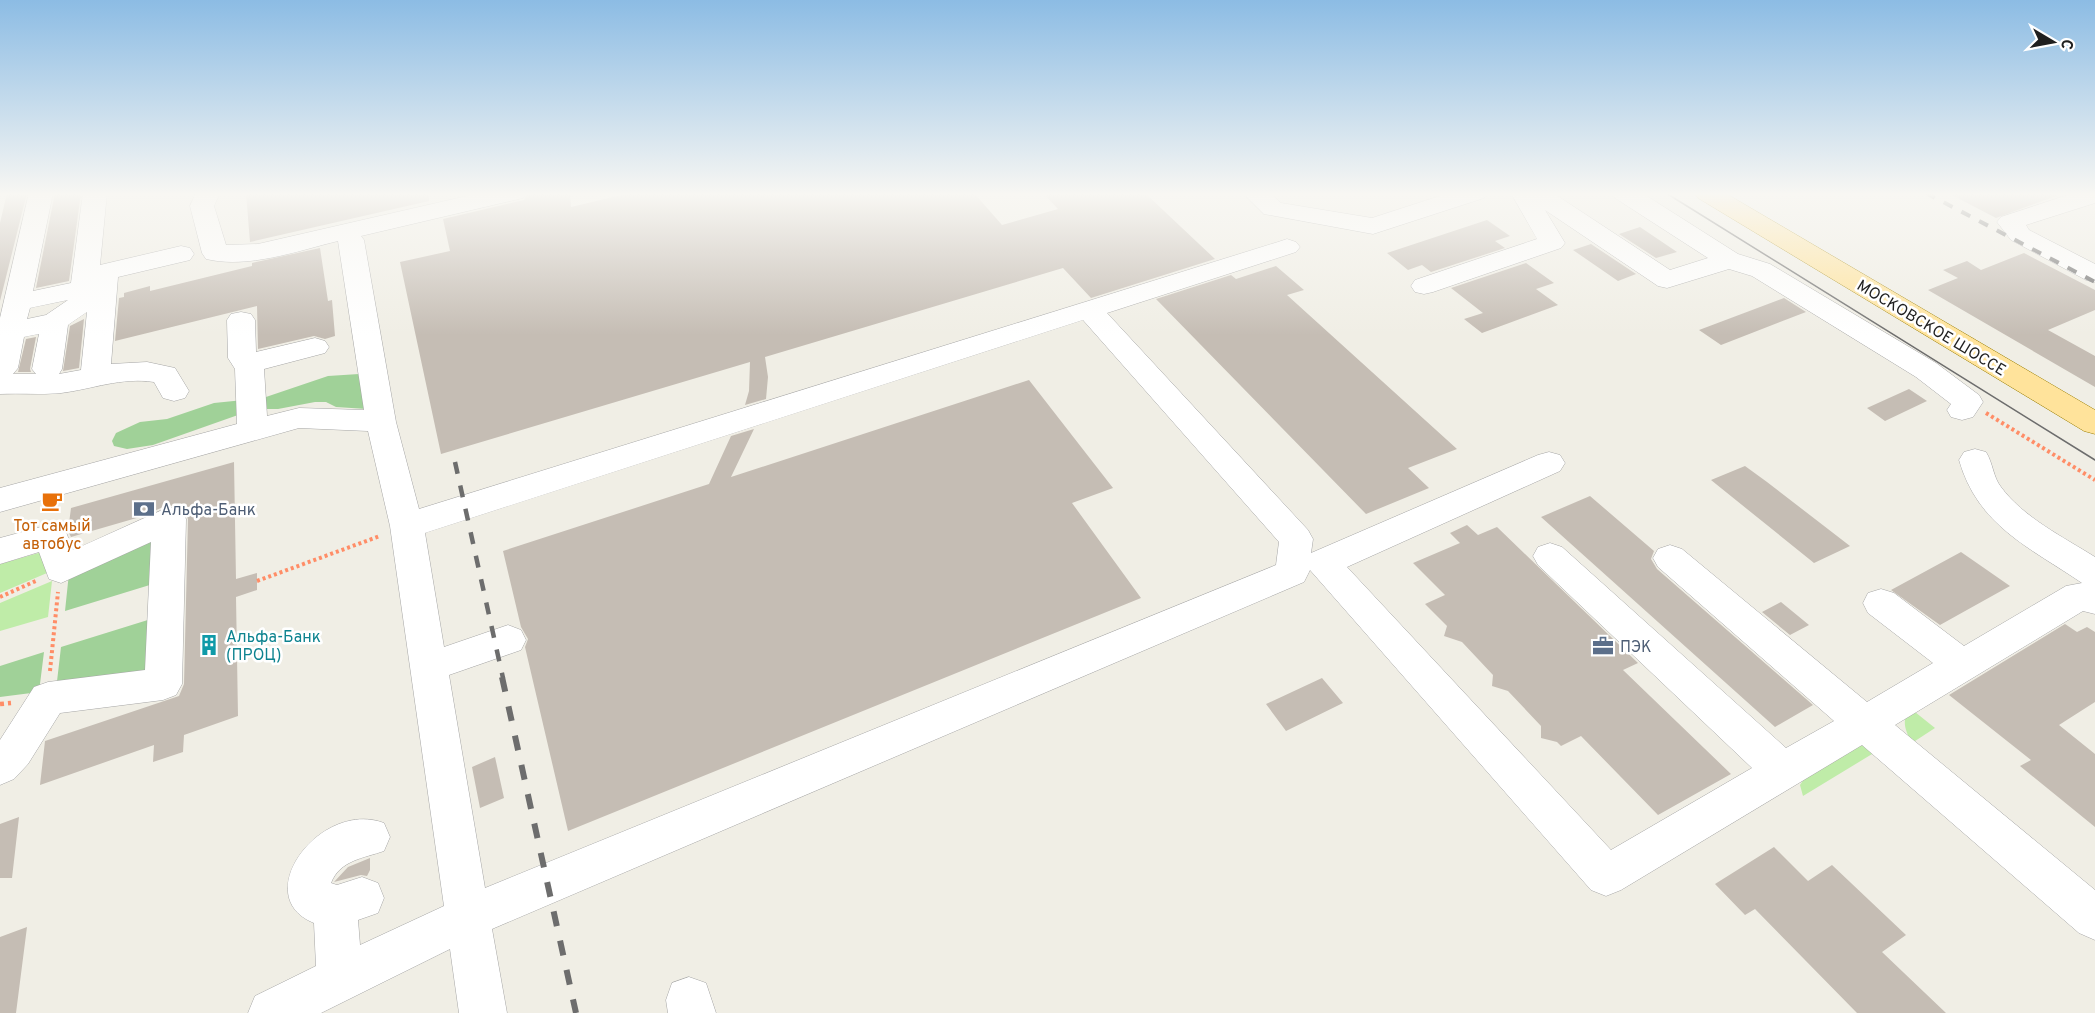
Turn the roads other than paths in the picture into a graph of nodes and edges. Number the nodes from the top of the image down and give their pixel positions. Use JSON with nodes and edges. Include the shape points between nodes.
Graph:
{"nodes":[{"id":1,"x":31,"y":240,"type":"edge"},
{"id":2,"x":90,"y":240,"type":"edge"},
{"id":3,"x":211,"y":240,"type":"edge"},
{"id":4,"x":310,"y":240,"type":"edge"},
{"id":5,"x":351,"y":240,"type":"dead end"},
{"id":6,"x":1550,"y":240,"type":"edge"},
{"id":7,"x":1606,"y":240,"type":"edge"},
{"id":8,"x":1698,"y":240,"type":"edge"},
{"id":9,"x":1785,"y":240,"type":"edge"},
{"id":10,"x":2028,"y":240,"type":"edge"},
{"id":11,"x":1287,"y":248,"type":"dead end"},
{"id":12,"x":181,"y":254,"type":"dead end"},
{"id":13,"x":1729,"y":260,"type":"junction"},
{"id":14,"x":2095,"y":274,"type":"edge"},
{"id":15,"x":1424,"y":286,"type":"dead end"},
{"id":16,"x":84,"y":288,"type":"junction"},
{"id":17,"x":17,"y":303,"type":"junction"},
{"id":18,"x":1089,"y":310,"type":"junction"},
{"id":19,"x":242,"y":320,"type":"dead end"},
{"id":20,"x":55,"y":322,"type":"junction"},
{"id":21,"x":5,"y":333,"type":"edge"},
{"id":22,"x":315,"y":347,"type":"dead end"},
{"id":23,"x":246,"y":364,"type":"junction"},
{"id":24,"x":47,"y":369,"type":"dead end"},
{"id":25,"x":2,"y":376,"type":"edge"},
{"id":26,"x":95,"y":376,"type":"junction"},
{"id":27,"x":174,"y":390,"type":"dead end"},
{"id":28,"x":1962,"y":410,"type":"dead end"},
{"id":29,"x":381,"y":422,"type":"junction"},
{"id":30,"x":2095,"y":424,"type":"edge"},
{"id":31,"x":253,"y":431,"type":"junction"},
{"id":32,"x":1976,"y":460,"type":"dead end"},
{"id":33,"x":1549,"y":463,"type":"dead end"},
{"id":34,"x":0,"y":500,"type":"edge"},
{"id":35,"x":407,"y":526,"type":"junction"},
{"id":36,"x":0,"y":551,"type":"edge"},
{"id":37,"x":1550,"y":556,"type":"dead end"},
{"id":38,"x":1670,"y":558,"type":"dead end"},
{"id":39,"x":2095,"y":574,"type":"edge"},
{"id":40,"x":2095,"y":600,"type":"edge"},
{"id":41,"x":1881,"y":603,"type":"dead end"},
{"id":42,"x":508,"y":639,"type":"dead end"},
{"id":43,"x":1962,"y":665,"type":"junction"},
{"id":44,"x":429,"y":667,"type":"junction"},
{"id":45,"x":1864,"y":723,"type":"junction"},
{"id":46,"x":0,"y":767,"type":"edge"},
{"id":47,"x":1783,"y":771,"type":"junction"},
{"id":48,"x":369,"y":837,"type":"dead end"},
{"id":49,"x":468,"y":916,"type":"junction"},
{"id":50,"x":2095,"y":918,"type":"edge"},
{"id":51,"x":340,"y":979,"type":"junction"},
{"id":52,"x":477,"y":1010,"type":"edge"},
{"id":53,"x":273,"y":1013,"type":"edge"}],
"edges":[{"from":1,"to":17,"type":"lane"},
{"from":2,"to":16,"type":"lane"},
{"from":3,"to":4,"type":"lane","via":[[215,254],[258,252]]},
{"from":5,"to":29,"type":"lane"},
{"from":6,"to":15,"type":"lane","via":[[1552,243]]},
{"from":7,"to":13,"type":"lane","via":[[1667,280]]},
{"from":8,"to":13,"type":"lane"},
{"from":9,"to":30,"type":"main road","name":"МОСКОВСКОЕ ШОССЕ"},
{"from":10,"to":14,"type":"lane"},
{"from":11,"to":18,"type":"lane"},
{"from":12,"to":26,"type":"lane","via":[[105,272]]},
{"from":13,"to":28,"type":"lane","via":[[1761,270],[1926,370],[1968,402]]},
{"from":16,"to":17,"type":"lane"},
{"from":16,"to":20,"type":"lane","via":[[81,304]]},
{"from":17,"to":21,"type":"lane"},
{"from":18,"to":35,"type":"lane"},
{"from":18,"to":49,"type":"lane","via":[[1296,539],[1292,573]]},
{"from":19,"to":23,"type":"lane","via":[[242,358]]},
{"from":20,"to":21,"type":"lane"},
{"from":20,"to":24,"type":"lane"},
{"from":21,"to":25,"type":"lane"},
{"from":22,"to":23,"type":"lane"},
{"from":23,"to":31,"type":"lane"},
{"from":25,"to":26,"type":"lane","via":[[62,383]]},
{"from":26,"to":27,"type":"lane","via":[[147,370],[165,375]]},
{"from":29,"to":31,"type":"lane","via":[[299,418]]},
{"from":29,"to":35,"type":"lane"},
{"from":31,"to":34,"type":"lane"},
{"from":32,"to":39,"type":"lane","via":[[1990,497],[2012,517]]},
{"from":33,"to":47,"type":"lane","via":[[1323,563],[1606,876]]},
{"from":35,"to":44,"type":"lane"},
{"from":36,"to":46,"type":"lane","via":[[52,537],[61,570],[169,519],[163,684],[48,698]]},
{"from":37,"to":47,"type":"lane"},
{"from":38,"to":45,"type":"lane"},
{"from":40,"to":43,"type":"lane","via":[[2079,596]]},
{"from":41,"to":43,"type":"lane"},
{"from":42,"to":44,"type":"lane"},
{"from":43,"to":45,"type":"lane"},
{"from":44,"to":49,"type":"lane"},
{"from":45,"to":47,"type":"lane"},
{"from":45,"to":50,"type":"lane"},
{"from":48,"to":51,"type":"lane","via":[[331,849],[308,881],[314,901],[322,906],[348,903]]},
{"from":49,"to":51,"type":"lane"},
{"from":49,"to":52,"type":"lane"},
{"from":51,"to":53,"type":"lane"}]}
